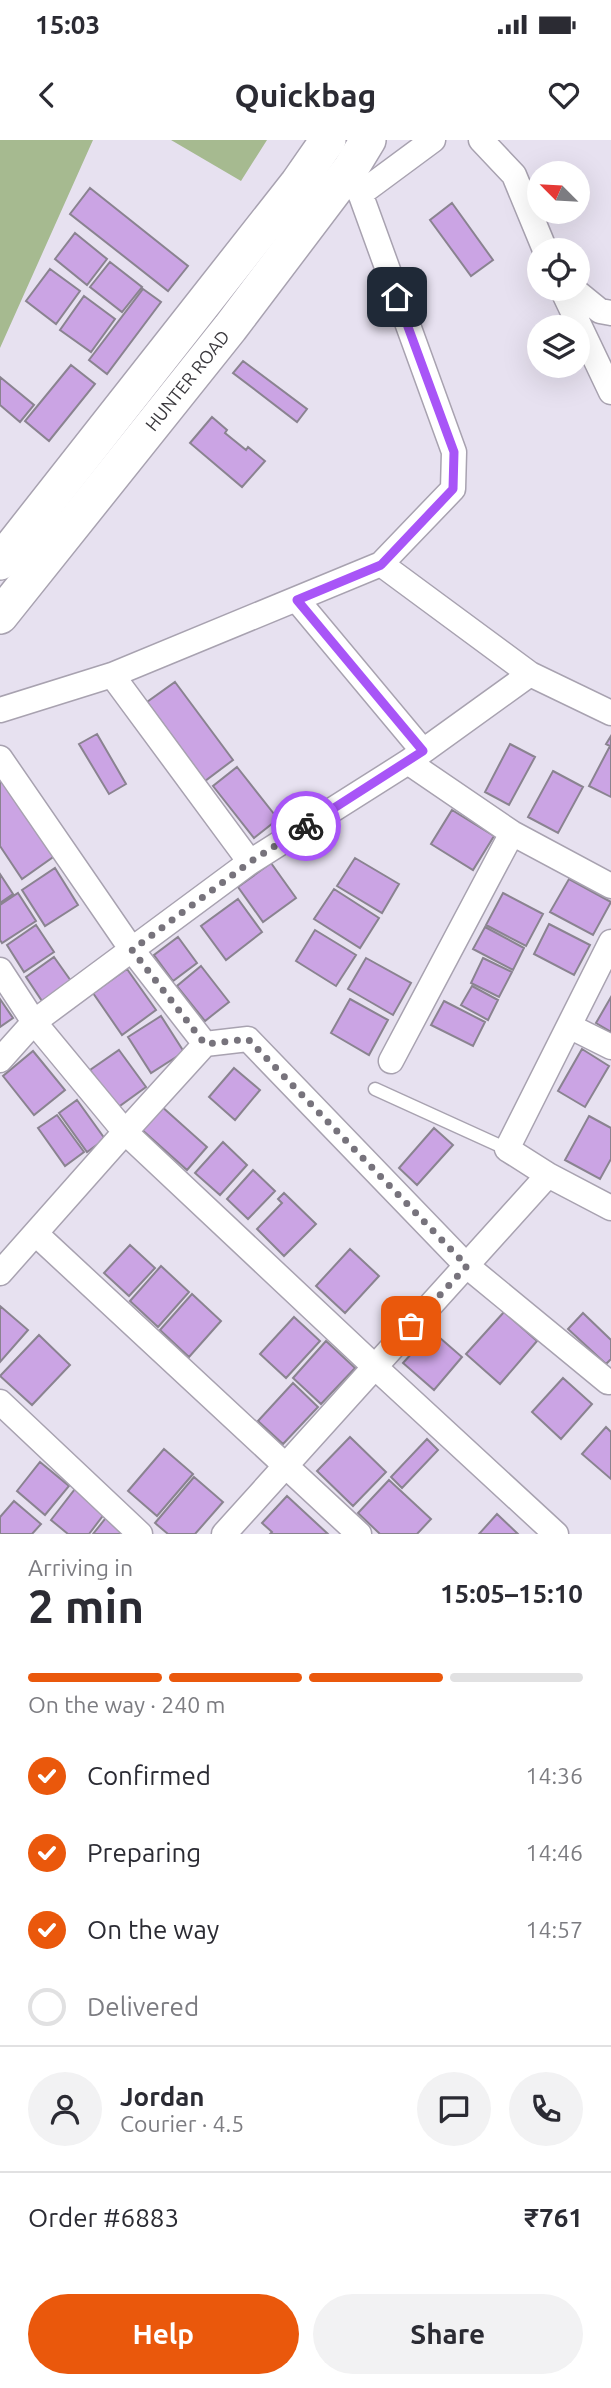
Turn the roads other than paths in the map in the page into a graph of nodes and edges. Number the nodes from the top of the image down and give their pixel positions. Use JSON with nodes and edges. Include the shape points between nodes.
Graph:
{"nodes":[{"id":1,"x":327,"y":140,"type":"edge"},
{"id":2,"x":433,"y":140,"type":"edge"},
{"id":3,"x":481,"y":140,"type":"edge"},
{"id":4,"x":359,"y":167,"type":"edge"},
{"id":5,"x":540,"y":238,"type":"edge"},
{"id":6,"x":568,"y":301,"type":"edge"},
{"id":7,"x":588,"y":301,"type":"edge"},
{"id":8,"x":611,"y":313,"type":"edge"},
{"id":9,"x":611,"y":392,"type":"edge"},
{"id":10,"x":0,"y":562,"type":"edge"},
{"id":11,"x":381,"y":565,"type":"junction"},
{"id":12,"x":297,"y":600,"type":"junction"},
{"id":13,"x":0,"y":616,"type":"edge"},
{"id":14,"x":530,"y":674,"type":"junction"},
{"id":15,"x":113,"y":675,"type":"junction"},
{"id":16,"x":0,"y":710,"type":"edge"},
{"id":17,"x":611,"y":713,"type":"edge"},
{"id":18,"x":416,"y":756,"type":"junction"},
{"id":19,"x":0,"y":758,"type":"edge"},
{"id":20,"x":512,"y":832,"type":"junction"},
{"id":21,"x":250,"y":862,"type":"junction"},
{"id":22,"x":611,"y":886,"type":"edge"},
{"id":23,"x":611,"y":942,"type":"edge"},
{"id":24,"x":132,"y":950,"type":"junction"},
{"id":25,"x":0,"y":970,"type":"edge"},
{"id":26,"x":34,"y":1022,"type":"junction"},
{"id":27,"x":569,"y":1026,"type":"junction"},
{"id":28,"x":205,"y":1044,"type":"junction"},
{"id":29,"x":611,"y":1047,"type":"edge"},
{"id":30,"x":0,"y":1060,"type":"edge"},
{"id":31,"x":391,"y":1061,"type":"dead end"},
{"id":32,"x":375,"y":1089,"type":"dead end"},
{"id":33,"x":125,"y":1132,"type":"junction"},
{"id":34,"x":507,"y":1149,"type":"junction"},
{"id":35,"x":548,"y":1175,"type":"junction"},
{"id":36,"x":611,"y":1208,"type":"edge"},
{"id":37,"x":36,"y":1234,"type":"junction"},
{"id":38,"x":467,"y":1266,"type":"junction"},
{"id":39,"x":0,"y":1273,"type":"edge"},
{"id":40,"x":375,"y":1367,"type":"junction"},
{"id":41,"x":608,"y":1382,"type":"dead end"},
{"id":42,"x":0,"y":1402,"type":"edge"},
{"id":43,"x":285,"y":1467,"type":"junction"},
{"id":44,"x":140,"y":1534,"type":"edge"},
{"id":45,"x":224,"y":1534,"type":"edge"},
{"id":46,"x":359,"y":1534,"type":"edge"},
{"id":47,"x":556,"y":1534,"type":"edge"}],
"edges":[{"from":1,"to":10,"type":"main road","name":"HUNTER ROAD"},
{"from":2,"to":4,"type":"street"},
{"from":3,"to":5,"type":"street","via":[[514,175]]},
{"from":4,"to":11,"type":"street","via":[[454,452],[453,489]]},
{"from":4,"to":13,"type":"main road","name":"HUNTER ROAD"},
{"from":6,"to":9,"type":"street"},
{"from":7,"to":8,"type":"street"},
{"from":11,"to":12,"type":"street"},
{"from":11,"to":14,"type":"street"},
{"from":12,"to":15,"type":"street"},
{"from":12,"to":18,"type":"street"},
{"from":14,"to":17,"type":"street"},
{"from":14,"to":18,"type":"street"},
{"from":15,"to":16,"type":"street"},
{"from":15,"to":21,"type":"street"},
{"from":18,"to":20,"type":"street"},
{"from":18,"to":21,"type":"street"},
{"from":19,"to":24,"type":"street"},
{"from":20,"to":22,"type":"street"},
{"from":20,"to":31,"type":"street"},
{"from":21,"to":24,"type":"street"},
{"from":23,"to":27,"type":"street"},
{"from":24,"to":26,"type":"street"},
{"from":24,"to":28,"type":"street"},
{"from":25,"to":26,"type":"street"},
{"from":26,"to":30,"type":"street"},
{"from":26,"to":33,"type":"street"},
{"from":27,"to":29,"type":"street"},
{"from":27,"to":34,"type":"street"},
{"from":28,"to":33,"type":"street"},
{"from":28,"to":38,"type":"street","via":[[248,1039]]},
{"from":32,"to":34,"type":"lane"},
{"from":33,"to":37,"type":"street"},
{"from":33,"to":40,"type":"street"},
{"from":34,"to":35,"type":"street"},
{"from":35,"to":36,"type":"street"},
{"from":35,"to":38,"type":"street"},
{"from":37,"to":39,"type":"street"},
{"from":37,"to":43,"type":"street"},
{"from":38,"to":40,"type":"street"},
{"from":38,"to":41,"type":"street"},
{"from":40,"to":43,"type":"street"},
{"from":40,"to":47,"type":"street"},
{"from":42,"to":44,"type":"street"},
{"from":43,"to":45,"type":"street"},
{"from":43,"to":46,"type":"street"}]}
